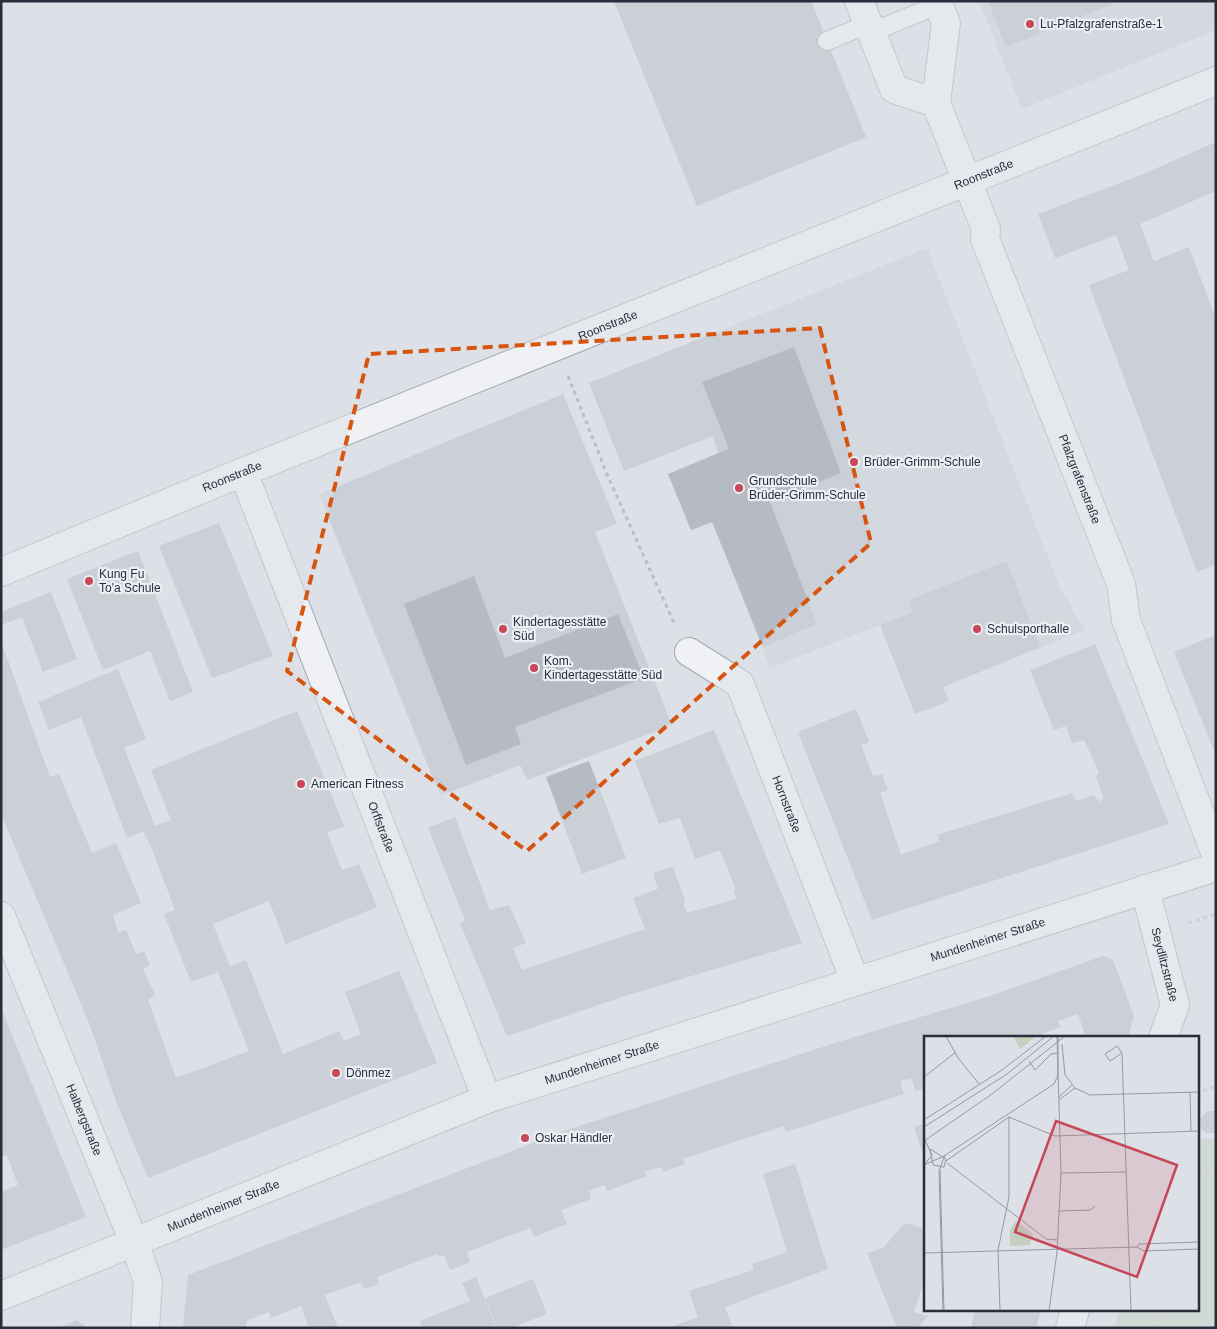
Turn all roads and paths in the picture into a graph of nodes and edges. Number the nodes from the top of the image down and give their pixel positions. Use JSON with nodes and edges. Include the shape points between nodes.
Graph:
{"nodes":[{"id":1,"x":938,"y":3,"type":"edge"},
{"id":2,"x":863,"y":13,"type":"edge"},
{"id":3,"x":827,"y":41,"type":"dead end"},
{"id":4,"x":1216,"y":81,"type":"edge"},
{"id":5,"x":936,"y":103,"type":"junction"},
{"id":6,"x":967,"y":182,"type":"junction"},
{"id":7,"x":579,"y":405,"type":"dead end"},
{"id":8,"x":243,"y":472,"type":"junction"},
{"id":9,"x":1,"y":572,"type":"edge"},
{"id":10,"x":689,"y":652,"type":"joint"},
{"id":11,"x":1216,"y":855,"type":"edge"},
{"id":12,"x":1216,"y":867,"type":"edge"},
{"id":13,"x":1145,"y":889,"type":"junction"},
{"id":14,"x":1,"y":916,"type":"edge"},
{"id":15,"x":855,"y":981,"type":"junction"},
{"id":16,"x":1164,"y":1036,"type":"edge"},
{"id":17,"x":1216,"y":1087,"type":"edge"},
{"id":18,"x":1200,"y":1095,"type":"edge"},
{"id":19,"x":487,"y":1099,"type":"junction"},
{"id":20,"x":1200,"y":1169,"type":"edge"},
{"id":21,"x":1216,"y":1169,"type":"edge"},
{"id":22,"x":134,"y":1242,"type":"junction"},
{"id":23,"x":1,"y":1296,"type":"edge"},
{"id":24,"x":1074,"y":1312,"type":"edge"},
{"id":25,"x":1162,"y":1312,"type":"edge"},
{"id":26,"x":145,"y":1328,"type":"edge"},
{"id":27,"x":1070,"y":1328,"type":"edge"},
{"id":28,"x":1158,"y":1328,"type":"edge"}],
"edges":[{"from":1,"to":2,"type":"lane","via":[[884,27]]},
{"from":1,"to":5,"type":"street","name":"Pfalzgrafenstraße","via":[[946,23]]},
{"from":2,"to":3,"type":"lane"},
{"from":2,"to":5,"type":"street","via":[[894,89]]},
{"from":4,"to":6,"type":"street","name":"Roonstraße"},
{"from":5,"to":6,"type":"street","name":"Pfalzgrafenstraße"},
{"from":6,"to":8,"type":"street","name":"Roonstraße"},
{"from":6,"to":11,"type":"street","name":"Pfalzgrafenstraße","via":[[986,229],[985,240],[1121,584],[1126,620]]},
{"from":7,"to":10,"type":"path","via":[[609,479]]},
{"from":8,"to":9,"type":"street","name":"Roonstraße"},
{"from":8,"to":19,"type":"street","name":"Orffstraße"},
{"from":10,"to":15,"type":"street","name":"Hornstraße","via":[[740,684]]},
{"from":12,"to":13,"type":"street","name":"Mundenheimer Straße"},
{"from":13,"to":15,"type":"street","name":"Mundenheimer Straße"},
{"from":13,"to":16,"type":"street","name":"Seydlitzstraße","via":[[1175,1005]]},
{"from":14,"to":22,"type":"street","name":"Halbergstraße"},
{"from":15,"to":19,"type":"street","name":"Mundenheimer Straße"},
{"from":17,"to":18,"type":"path","via":[[1207,1088]]},
{"from":19,"to":22,"type":"street","name":"Mundenheimer Straße"},
{"from":20,"to":21,"type":"path"},
{"from":22,"to":23,"type":"street","name":"Mundenheimer Straße"},
{"from":22,"to":26,"type":"street","name":"Halbergstraße","via":[[148,1282]]},
{"from":24,"to":27,"type":"street"},
{"from":25,"to":28,"type":"path"}]}
